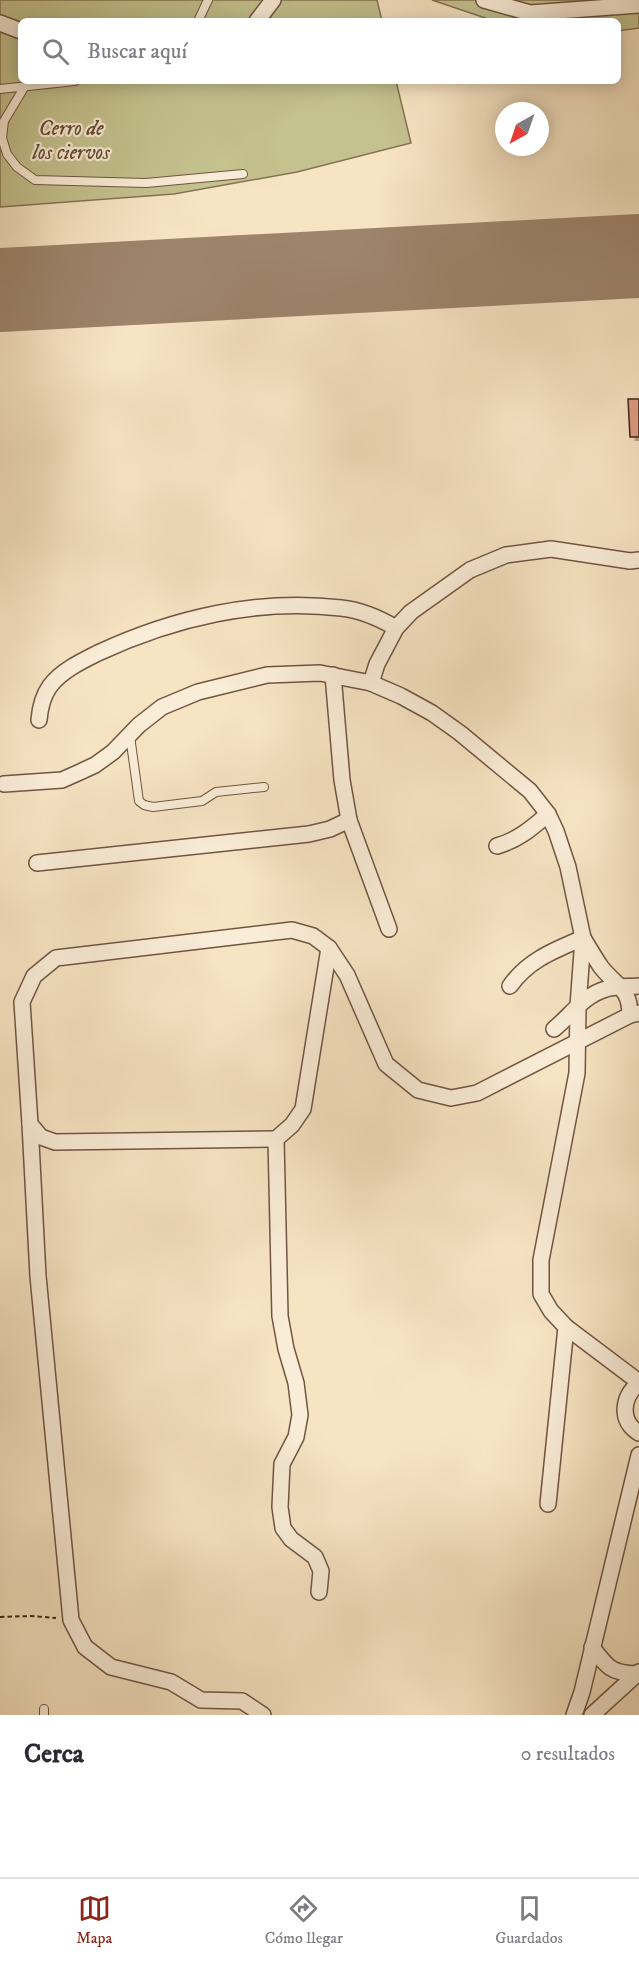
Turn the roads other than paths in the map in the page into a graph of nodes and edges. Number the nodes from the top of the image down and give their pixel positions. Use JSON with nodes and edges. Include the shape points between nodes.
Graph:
{"nodes":[{"id":1,"x":208,"y":0,"type":"edge"},
{"id":2,"x":273,"y":0,"type":"edge"},
{"id":3,"x":484,"y":0,"type":"edge"},
{"id":4,"x":639,"y":5,"type":"edge"},
{"id":5,"x":199,"y":18,"type":"edge"},
{"id":6,"x":259,"y":18,"type":"edge"},
{"id":7,"x":0,"y":24,"type":"edge"},
{"id":8,"x":18,"y":30,"type":"edge"},
{"id":9,"x":45,"y":84,"type":"edge"},
{"id":10,"x":25,"y":86,"type":"junction"},
{"id":11,"x":0,"y":89,"type":"edge"},
{"id":12,"x":243,"y":174,"type":"dead end"},
{"id":13,"x":639,"y":560,"type":"edge"},
{"id":14,"x":396,"y":628,"type":"junction"},
{"id":15,"x":333,"y":675,"type":"junction"},
{"id":16,"x":371,"y":683,"type":"junction"},
{"id":17,"x":39,"y":720,"type":"dead end"},
{"id":18,"x":130,"y":735,"type":"junction"},
{"id":19,"x":4,"y":784,"type":"dead end"},
{"id":20,"x":264,"y":787,"type":"dead end"},
{"id":21,"x":548,"y":814,"type":"junction"},
{"id":22,"x":349,"y":820,"type":"junction"},
{"id":23,"x":497,"y":846,"type":"dead end"},
{"id":24,"x":37,"y":863,"type":"dead end"},
{"id":25,"x":389,"y":929,"type":"dead end"},
{"id":26,"x":583,"y":938,"type":"junction"},
{"id":27,"x":329,"y":948,"type":"junction"},
{"id":28,"x":510,"y":986,"type":"dead end"},
{"id":29,"x":639,"y":986,"type":"edge"},
{"id":30,"x":623,"y":988,"type":"junction"},
{"id":31,"x":579,"y":1006,"type":"junction"},
{"id":32,"x":634,"y":1014,"type":"edge"},
{"id":33,"x":554,"y":1029,"type":"dead end"},
{"id":34,"x":579,"y":1042,"type":"junction"},
{"id":35,"x":30,"y":1124,"type":"junction"},
{"id":36,"x":276,"y":1139,"type":"junction"},
{"id":37,"x":566,"y":1327,"type":"junction"},
{"id":38,"x":639,"y":1383,"type":"edge"},
{"id":39,"x":639,"y":1433,"type":"edge"},
{"id":40,"x":639,"y":1455,"type":"edge"},
{"id":41,"x":548,"y":1504,"type":"dead end"},
{"id":42,"x":319,"y":1592,"type":"dead end"},
{"id":43,"x":592,"y":1647,"type":"junction"},
{"id":44,"x":638,"y":1673,"type":"edge"},
{"id":45,"x":263,"y":1715,"type":"edge"},
{"id":46,"x":574,"y":1715,"type":"edge"},
{"id":47,"x":592,"y":1715,"type":"edge"}],
"edges":[{"from":1,"to":5,"type":"lane"},
{"from":2,"to":6,"type":"street"},
{"from":3,"to":4,"type":"street","via":[[530,13]]},
{"from":7,"to":8,"type":"street"},
{"from":9,"to":10,"type":"lane"},
{"from":10,"to":11,"type":"lane"},
{"from":10,"to":12,"type":"lane","via":[[4,121],[2,138],[7,154],[35,180],[146,183]]},
{"from":13,"to":14,"type":"street","via":[[551,549],[506,555],[470,570],[411,612]]},
{"from":14,"to":16,"type":"street"},
{"from":14,"to":17,"type":"street","via":[[375,616],[307,605],[219,613],[167,626],[122,642],[61,675],[44,696]]},
{"from":15,"to":16,"type":"street"},
{"from":15,"to":18,"type":"street","via":[[267,675],[198,692],[162,707]]},
{"from":15,"to":22,"type":"street"},
{"from":16,"to":21,"type":"street","via":[[432,713],[530,791]]},
{"from":18,"to":19,"type":"street","via":[[95,765],[62,780]]},
{"from":18,"to":20,"type":"lane","via":[[139,801],[144,805],[202,801],[216,792]]},
{"from":21,"to":23,"type":"street","via":[[512,842]]},
{"from":21,"to":26,"type":"street","via":[[567,867]]},
{"from":22,"to":24,"type":"street","via":[[309,834]]},
{"from":22,"to":25,"type":"street"},
{"from":26,"to":28,"type":"street","via":[[528,966]]},
{"from":26,"to":30,"type":"street","via":[[600,965]]},
{"from":26,"to":31,"type":"street"},
{"from":27,"to":34,"type":"street","via":[[347,975],[386,1064],[418,1090],[451,1098],[477,1093]]},
{"from":27,"to":35,"type":"street","via":[[313,936],[292,930],[56,958],[34,976],[22,1002]]},
{"from":27,"to":36,"type":"street","via":[[303,1108]]},
{"from":29,"to":30,"type":"street"},
{"from":30,"to":31,"type":"street","via":[[607,989]]},
{"from":30,"to":32,"type":"street"},
{"from":31,"to":33,"type":"street"},
{"from":31,"to":34,"type":"street"},
{"from":32,"to":34,"type":"street"},
{"from":34,"to":37,"type":"street","via":[[577,1073],[541,1260],[541,1294]]},
{"from":35,"to":36,"type":"street","via":[[41,1137],[55,1142]]},
{"from":35,"to":45,"type":"street","via":[[39,1276],[71,1620],[85,1647],[111,1667],[171,1682],[201,1700],[242,1701]]},
{"from":36,"to":42,"type":"street","via":[[280,1316],[300,1415],[296,1437],[282,1464],[280,1507],[283,1528],[315,1557],[321,1571]]},
{"from":37,"to":38,"type":"street"},
{"from":37,"to":41,"type":"street"},
{"from":38,"to":39,"type":"street","via":[[627,1396],[625,1406],[629,1424]]},
{"from":40,"to":43,"type":"street"},
{"from":43,"to":44,"type":"street","via":[[605,1665],[618,1673]]},
{"from":43,"to":46,"type":"street"},
{"from":44,"to":47,"type":"street"}]}
